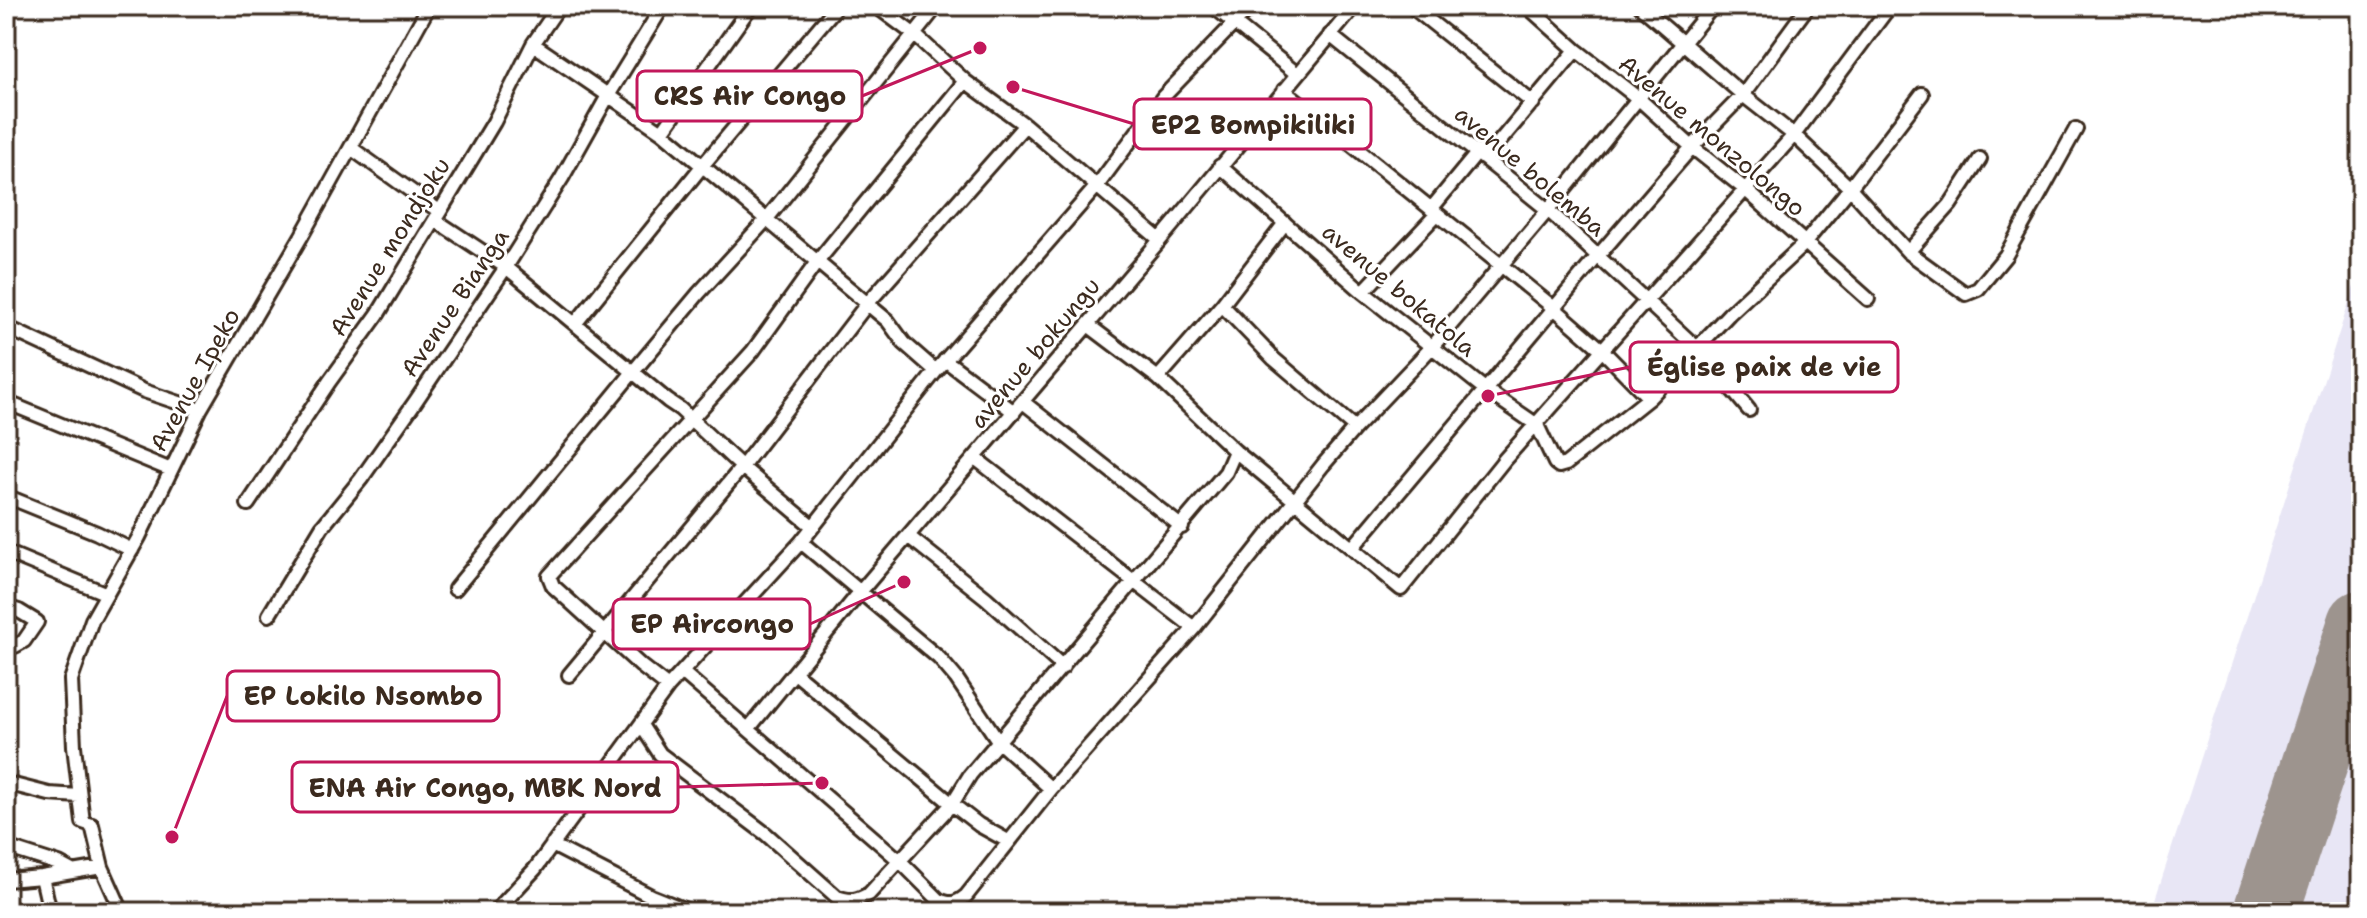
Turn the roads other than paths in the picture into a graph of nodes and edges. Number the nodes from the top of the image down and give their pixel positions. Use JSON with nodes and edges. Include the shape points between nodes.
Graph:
{"nodes":[{"id":1,"x":429,"y":6,"type":"edge"},
{"id":2,"x":559,"y":6,"type":"edge"},
{"id":3,"x":663,"y":6,"type":"edge"},
{"id":4,"x":751,"y":6,"type":"edge"},
{"id":5,"x":837,"y":6,"type":"edge"},
{"id":6,"x":876,"y":6,"type":"edge"},
{"id":7,"x":937,"y":6,"type":"edge"},
{"id":8,"x":1213,"y":6,"type":"edge"},
{"id":9,"x":1251,"y":6,"type":"edge"},
{"id":10,"x":1355,"y":6,"type":"edge"},
{"id":11,"x":1411,"y":6,"type":"edge"},
{"id":12,"x":1527,"y":6,"type":"edge"},
{"id":13,"x":1640,"y":6,"type":"edge"},
{"id":14,"x":1713,"y":6,"type":"edge"},
{"id":15,"x":1808,"y":6,"type":"edge"},
{"id":16,"x":1890,"y":6,"type":"edge"},
{"id":17,"x":1236,"y":24,"type":"junction"},
{"id":18,"x":915,"y":35,"type":"junction"},
{"id":19,"x":1330,"y":35,"type":"junction"},
{"id":20,"x":1683,"y":42,"type":"junction"},
{"id":21,"x":533,"y":44,"type":"junction"},
{"id":22,"x":1576,"y":50,"type":"junction"},
{"id":23,"x":1297,"y":74,"type":"junction"},
{"id":24,"x":965,"y":81,"type":"junction"},
{"id":25,"x":1284,"y":90,"type":"junction"},
{"id":26,"x":609,"y":94,"type":"junction"},
{"id":27,"x":1922,"y":94,"type":"dead end"},
{"id":28,"x":1743,"y":95,"type":"junction"},
{"id":29,"x":1639,"y":99,"type":"junction"},
{"id":30,"x":1533,"y":103,"type":"junction"},
{"id":31,"x":1025,"y":125,"type":"junction"},
{"id":32,"x":2076,"y":129,"type":"dead end"},
{"id":33,"x":662,"y":132,"type":"junction"},
{"id":34,"x":1794,"y":135,"type":"junction"},
{"id":35,"x":1692,"y":147,"type":"junction"},
{"id":36,"x":351,"y":148,"type":"junction"},
{"id":37,"x":1478,"y":152,"type":"junction"},
{"id":38,"x":1980,"y":159,"type":"dead end"},
{"id":39,"x":703,"y":165,"type":"junction"},
{"id":40,"x":1220,"y":166,"type":"junction"},
{"id":41,"x":1097,"y":186,"type":"junction"},
{"id":42,"x":1850,"y":188,"type":"junction"},
{"id":43,"x":1746,"y":190,"type":"junction"},
{"id":44,"x":1548,"y":210,"type":"junction"},
{"id":45,"x":1434,"y":212,"type":"junction"},
{"id":46,"x":437,"y":216,"type":"junction"},
{"id":47,"x":766,"y":220,"type":"junction"},
{"id":48,"x":1285,"y":223,"type":"junction"},
{"id":49,"x":1160,"y":240,"type":"junction"},
{"id":50,"x":1804,"y":244,"type":"junction"},
{"id":51,"x":1908,"y":252,"type":"junction"},
{"id":52,"x":1597,"y":257,"type":"junction"},
{"id":53,"x":817,"y":262,"type":"junction"},
{"id":54,"x":1501,"y":264,"type":"junction"},
{"id":55,"x":506,"y":267,"type":"junction"},
{"id":56,"x":1363,"y":292,"type":"junction"},
{"id":57,"x":1868,"y":299,"type":"dead end"},
{"id":58,"x":1646,"y":300,"type":"junction"},
{"id":59,"x":867,"y":304,"type":"junction"},
{"id":60,"x":1222,"y":305,"type":"junction"},
{"id":61,"x":1554,"y":308,"type":"junction"},
{"id":62,"x":575,"y":324,"type":"junction"},
{"id":63,"x":1088,"y":325,"type":"junction"},
{"id":64,"x":6,"y":327,"type":"edge"},
{"id":65,"x":1432,"y":347,"type":"junction"},
{"id":66,"x":1697,"y":348,"type":"junction"},
{"id":67,"x":1602,"y":350,"type":"junction"},
{"id":68,"x":945,"y":360,"type":"junction"},
{"id":69,"x":936,"y":371,"type":"junction"},
{"id":70,"x":633,"y":372,"type":"junction"},
{"id":71,"x":1158,"y":378,"type":"junction"},
{"id":72,"x":1486,"y":390,"type":"junction"},
{"id":73,"x":1649,"y":398,"type":"junction"},
{"id":74,"x":6,"y":402,"type":"edge"},
{"id":75,"x":1018,"y":407,"type":"junction"},
{"id":76,"x":200,"y":410,"type":"junction"},
{"id":77,"x":1749,"y":410,"type":"dead end"},
{"id":78,"x":690,"y":419,"type":"junction"},
{"id":79,"x":1537,"y":425,"type":"junction"},
{"id":80,"x":1355,"y":428,"type":"junction"},
{"id":81,"x":1235,"y":451,"type":"junction"},
{"id":82,"x":975,"y":458,"type":"junction"},
{"id":83,"x":742,"y":467,"type":"junction"},
{"id":84,"x":171,"y":470,"type":"junction"},
{"id":85,"x":6,"y":496,"type":"edge"},
{"id":86,"x":1294,"y":500,"type":"junction"},
{"id":87,"x":248,"y":504,"type":"dead end"},
{"id":88,"x":812,"y":526,"type":"junction"},
{"id":89,"x":1182,"y":527,"type":"junction"},
{"id":90,"x":908,"y":536,"type":"junction"},
{"id":91,"x":801,"y":542,"type":"junction"},
{"id":92,"x":1353,"y":547,"type":"junction"},
{"id":93,"x":132,"y":550,"type":"junction"},
{"id":94,"x":6,"y":552,"type":"edge"},
{"id":95,"x":1134,"y":582,"type":"junction"},
{"id":96,"x":455,"y":589,"type":"dead end"},
{"id":97,"x":860,"y":592,"type":"junction"},
{"id":98,"x":107,"y":594,"type":"junction"},
{"id":99,"x":6,"y":607,"type":"edge"},
{"id":100,"x":269,"y":615,"type":"dead end"},
{"id":101,"x":1194,"y":628,"type":"junction"},
{"id":102,"x":603,"y":632,"type":"junction"},
{"id":103,"x":6,"y":645,"type":"edge"},
{"id":104,"x":1063,"y":667,"type":"junction"},
{"id":105,"x":682,"y":672,"type":"junction"},
{"id":106,"x":795,"y":673,"type":"junction"},
{"id":107,"x":569,"y":675,"type":"dead end"},
{"id":108,"x":668,"y":687,"type":"junction"},
{"id":109,"x":641,"y":725,"type":"junction"},
{"id":110,"x":749,"y":728,"type":"junction"},
{"id":111,"x":999,"y":742,"type":"junction"},
{"id":112,"x":6,"y":783,"type":"edge"},
{"id":113,"x":1051,"y":789,"type":"junction"},
{"id":114,"x":79,"y":796,"type":"junction"},
{"id":115,"x":952,"y":804,"type":"junction"},
{"id":116,"x":1008,"y":841,"type":"junction"},
{"id":117,"x":552,"y":845,"type":"junction"},
{"id":118,"x":6,"y":847,"type":"edge"},
{"id":119,"x":899,"y":860,"type":"junction"},
{"id":120,"x":102,"y":867,"type":"junction"},
{"id":121,"x":72,"y":871,"type":"junction"},
{"id":122,"x":42,"y":877,"type":"junction"},
{"id":123,"x":6,"y":880,"type":"edge"},
{"id":124,"x":50,"y":912,"type":"edge"},
{"id":125,"x":122,"y":912,"type":"edge"},
{"id":126,"x":495,"y":912,"type":"edge"},
{"id":127,"x":691,"y":912,"type":"edge"}],
"edges":[{"from":1,"to":36,"type":"street","name":"Avenue Ipeko"},
{"from":2,"to":21,"type":"street","name":"Avenue mondjoku"},
{"from":3,"to":26,"type":"street","name":"Avenue Bianga"},
{"from":4,"to":33,"type":"street"},
{"from":5,"to":39,"type":"street"},
{"from":6,"to":18,"type":"street"},
{"from":7,"to":18,"type":"street"},
{"from":8,"to":17,"type":"street"},
{"from":9,"to":17,"type":"street"},
{"from":10,"to":19,"type":"street","name":"avenue bokungu"},
{"from":11,"to":30,"type":"street"},
{"from":12,"to":22,"type":"street","name":"Avenue monzolongo"},
{"from":13,"to":20,"type":"street"},
{"from":14,"to":20,"type":"street"},
{"from":15,"to":28,"type":"street"},
{"from":16,"to":34,"type":"street"},
{"from":17,"to":23,"type":"street"},
{"from":17,"to":41,"type":"street","via":[[1163,97]]},
{"from":18,"to":24,"type":"street"},
{"from":18,"to":47,"type":"street"},
{"from":19,"to":23,"type":"street","name":"avenue bokungu"},
{"from":19,"to":37,"type":"street","name":"avenue bolemba"},
{"from":20,"to":28,"type":"street"},
{"from":20,"to":29,"type":"street"},
{"from":21,"to":26,"type":"street"},
{"from":21,"to":46,"type":"street","name":"Avenue mondjoku"},
{"from":22,"to":29,"type":"street","name":"Avenue monzolongo"},
{"from":22,"to":30,"type":"street"},
{"from":23,"to":25,"type":"street","name":"avenue bokungu"},
{"from":24,"to":31,"type":"street"},
{"from":24,"to":53,"type":"street"},
{"from":25,"to":40,"type":"street","name":"avenue bokungu"},
{"from":25,"to":45,"type":"street"},
{"from":26,"to":33,"type":"street"},
{"from":26,"to":55,"type":"street","name":"Avenue Bianga"},
{"from":27,"to":42,"type":"street"},
{"from":28,"to":34,"type":"street"},
{"from":28,"to":35,"type":"street"},
{"from":29,"to":35,"type":"street","name":"Avenue monzolongo"},
{"from":29,"to":44,"type":"street"},
{"from":30,"to":37,"type":"street","via":[[1490,153]]},
{"from":31,"to":41,"type":"street"},
{"from":31,"to":59,"type":"street"},
{"from":32,"to":51,"type":"street","via":[[2006,255],[1978,289],[1966,294]]},
{"from":33,"to":39,"type":"street"},
{"from":34,"to":42,"type":"street"},
{"from":34,"to":43,"type":"street"},
{"from":35,"to":43,"type":"street","name":"Avenue monzolongo"},
{"from":35,"to":52,"type":"street"},
{"from":36,"to":46,"type":"street"},
{"from":36,"to":76,"type":"street","name":"Avenue Ipeko"},
{"from":37,"to":44,"type":"street","name":"avenue bolemba"},
{"from":37,"to":45,"type":"street"},
{"from":38,"to":51,"type":"street","via":[[1950,205]]},
{"from":39,"to":47,"type":"street"},
{"from":39,"to":62,"type":"street"},
{"from":40,"to":48,"type":"street","name":"avenue bokatola"},
{"from":40,"to":49,"type":"street","name":"avenue bokungu"},
{"from":41,"to":49,"type":"street"},
{"from":41,"to":68,"type":"street"},
{"from":42,"to":50,"type":"street"},
{"from":42,"to":51,"type":"street"},
{"from":43,"to":50,"type":"street","name":"Avenue monzolongo"},
{"from":43,"to":58,"type":"street"},
{"from":44,"to":52,"type":"street","name":"avenue bolemba"},
{"from":44,"to":54,"type":"street"},
{"from":45,"to":54,"type":"street"},
{"from":45,"to":56,"type":"street"},
{"from":46,"to":55,"type":"street"},
{"from":46,"to":87,"type":"street","name":"Avenue mondjoku","via":[[378,314]]},
{"from":47,"to":53,"type":"street"},
{"from":47,"to":70,"type":"street"},
{"from":48,"to":56,"type":"street","name":"avenue bokatola"},
{"from":48,"to":60,"type":"street"},
{"from":49,"to":63,"type":"street","name":"avenue bokungu"},
{"from":50,"to":57,"type":"street","name":"Avenue monzolongo"},
{"from":50,"to":66,"type":"street"},
{"from":52,"to":58,"type":"street","name":"avenue bolemba"},
{"from":52,"to":61,"type":"street"},
{"from":53,"to":59,"type":"street"},
{"from":53,"to":78,"type":"street","via":[[753,351]]},
{"from":54,"to":61,"type":"street"},
{"from":54,"to":65,"type":"street"},
{"from":55,"to":62,"type":"street"},
{"from":55,"to":100,"type":"street","name":"Avenue Bianga","via":[[361,479],[322,527]]},
{"from":56,"to":65,"type":"street","name":"avenue bokatola"},
{"from":58,"to":66,"type":"street","name":"avenue bolemba"},
{"from":58,"to":67,"type":"street"},
{"from":59,"to":69,"type":"street"},
{"from":59,"to":83,"type":"street"},
{"from":60,"to":71,"type":"street"},
{"from":60,"to":80,"type":"street","via":[[1274,359]]},
{"from":61,"to":67,"type":"street"},
{"from":61,"to":72,"type":"street"},
{"from":62,"to":70,"type":"street"},
{"from":63,"to":71,"type":"street"},
{"from":63,"to":75,"type":"street","name":"avenue bokungu"},
{"from":64,"to":76,"type":"street","via":[[144,391]]},
{"from":65,"to":72,"type":"street","name":"avenue bokatola"},
{"from":65,"to":80,"type":"street"},
{"from":66,"to":73,"type":"street"},
{"from":66,"to":77,"type":"street"},
{"from":67,"to":73,"type":"street"},
{"from":67,"to":79,"type":"street"},
{"from":68,"to":69,"type":"street"},
{"from":68,"to":75,"type":"street"},
{"from":69,"to":88,"type":"street"},
{"from":70,"to":78,"type":"street"},
{"from":70,"to":96,"type":"street"},
{"from":71,"to":81,"type":"street"},
{"from":72,"to":79,"type":"street","name":"avenue bokatola"},
{"from":72,"to":92,"type":"street"},
{"from":73,"to":79,"type":"street","via":[[1563,466],[1555,463]]},
{"from":74,"to":84,"type":"street"},
{"from":75,"to":82,"type":"street","name":"avenue bokungu"},
{"from":75,"to":89,"type":"street"},
{"from":76,"to":84,"type":"street","name":"Avenue Ipeko"},
{"from":78,"to":83,"type":"street"},
{"from":78,"to":102,"type":"street","via":[[549,576],[553,586]]},
{"from":79,"to":92,"type":"street","via":[[1401,589]]},
{"from":80,"to":86,"type":"street"},
{"from":81,"to":86,"type":"street"},
{"from":81,"to":89,"type":"street","via":[[1226,472]]},
{"from":82,"to":90,"type":"street","name":"avenue bokungu"},
{"from":82,"to":95,"type":"street"},
{"from":83,"to":88,"type":"street"},
{"from":83,"to":102,"type":"street"},
{"from":84,"to":93,"type":"street","name":"Avenue Ipeko"},
{"from":85,"to":93,"type":"street"},
{"from":86,"to":92,"type":"street"},
{"from":86,"to":101,"type":"street"},
{"from":88,"to":91,"type":"street"},
{"from":89,"to":95,"type":"street"},
{"from":90,"to":97,"type":"street","name":"avenue bokungu"},
{"from":90,"to":104,"type":"street"},
{"from":91,"to":97,"type":"street"},
{"from":91,"to":105,"type":"street"},
{"from":93,"to":98,"type":"street","name":"Avenue Ipeko"},
{"from":94,"to":98,"type":"street"},
{"from":95,"to":101,"type":"street"},
{"from":95,"to":104,"type":"street"},
{"from":97,"to":106,"type":"street","name":"avenue bokungu"},
{"from":97,"to":111,"type":"street","via":[[939,658]]},
{"from":98,"to":114,"type":"street","name":"Avenue Ipeko","via":[[72,673]]},
{"from":99,"to":103,"type":"street","via":[[37,622],[24,641]]},
{"from":101,"to":113,"type":"street"},
{"from":102,"to":107,"type":"street"},
{"from":102,"to":108,"type":"street"},
{"from":104,"to":111,"type":"street"},
{"from":105,"to":108,"type":"street"},
{"from":105,"to":110,"type":"street"},
{"from":106,"to":110,"type":"street","name":"avenue bokungu"},
{"from":106,"to":115,"type":"street"},
{"from":108,"to":109,"type":"street"},
{"from":109,"to":117,"type":"street"},
{"from":109,"to":119,"type":"street","via":[[660,754],[766,834],[837,897],[857,901],[869,894]]},
{"from":110,"to":119,"type":"street"},
{"from":111,"to":113,"type":"street"},
{"from":111,"to":115,"type":"street"},
{"from":112,"to":114,"type":"street"},
{"from":113,"to":116,"type":"street"},
{"from":114,"to":120,"type":"street","name":"Avenue Ipeko","via":[[83,822],[92,825]]},
{"from":115,"to":116,"type":"street"},
{"from":115,"to":119,"type":"street"},
{"from":116,"to":119,"type":"street","via":[[957,903],[939,900]]},
{"from":117,"to":126,"type":"street"},
{"from":117,"to":127,"type":"street"},
{"from":118,"to":121,"type":"street"},
{"from":120,"to":121,"type":"street"},
{"from":120,"to":125,"type":"street","name":"Avenue Ipeko"},
{"from":121,"to":122,"type":"street"},
{"from":122,"to":123,"type":"street"},
{"from":122,"to":124,"type":"street"}]}
